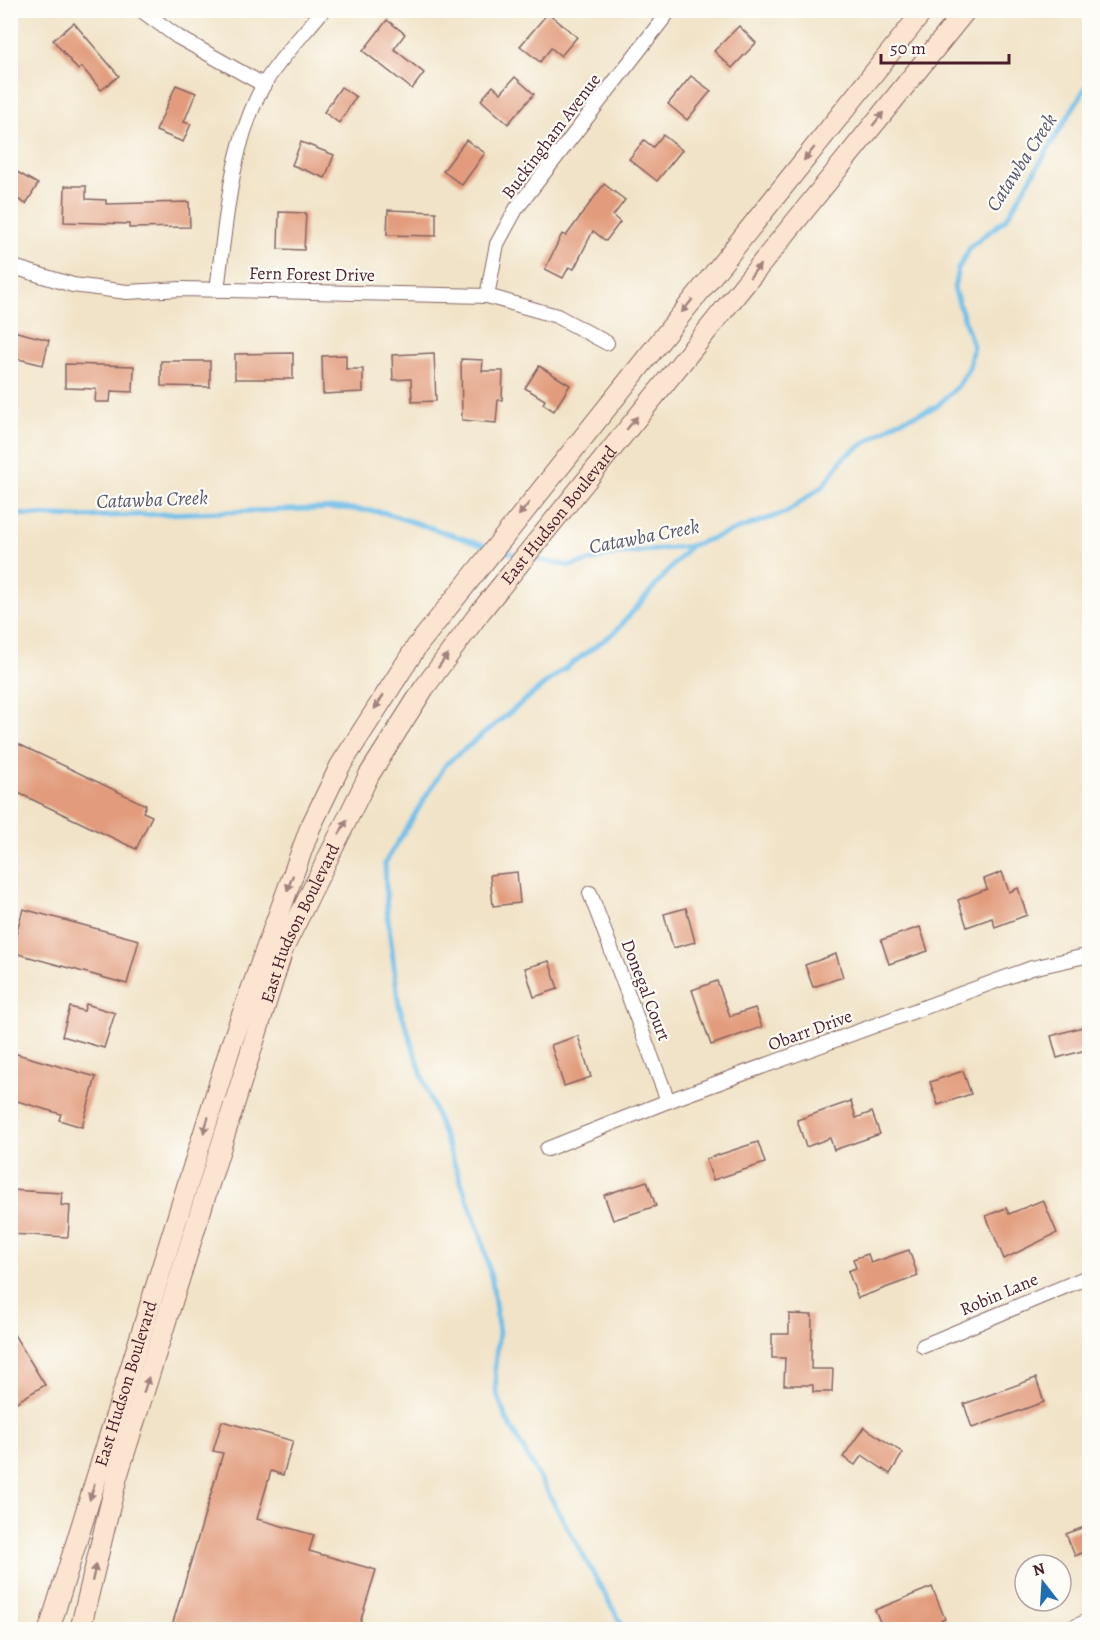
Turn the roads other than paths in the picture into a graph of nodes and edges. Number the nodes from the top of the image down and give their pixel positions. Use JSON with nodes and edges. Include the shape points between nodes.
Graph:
{"nodes":[{"id":1,"x":141,"y":10,"type":"edge"},
{"id":2,"x":323,"y":10,"type":"edge"},
{"id":3,"x":670,"y":10,"type":"edge"},
{"id":4,"x":924,"y":10,"type":"edge"},
{"id":5,"x":966,"y":10,"type":"edge"},
{"id":6,"x":264,"y":85,"type":"junction"},
{"id":7,"x":10,"y":266,"type":"edge"},
{"id":8,"x":217,"y":290,"type":"junction"},
{"id":9,"x":487,"y":296,"type":"junction"},
{"id":10,"x":608,"y":343,"type":"dead end"},
{"id":11,"x":590,"y":893,"type":"dead end"},
{"id":12,"x":1089,"y":955,"type":"edge"},
{"id":13,"x":223,"y":1070,"type":"junction"},
{"id":14,"x":243,"y":1076,"type":"junction"},
{"id":15,"x":668,"y":1101,"type":"junction"},
{"id":16,"x":547,"y":1149,"type":"dead end"},
{"id":17,"x":1089,"y":1276,"type":"edge"},
{"id":18,"x":923,"y":1346,"type":"dead end"},
{"id":19,"x":1089,"y":1620,"type":"edge"},
{"id":20,"x":49,"y":1629,"type":"edge"},
{"id":21,"x":80,"y":1629,"type":"edge"},
{"id":22,"x":1067,"y":1629,"type":"edge"}],
"edges":[{"from":1,"to":6,"type":"street","via":[[178,37]]},
{"from":2,"to":6,"type":"street"},
{"from":3,"to":9,"type":"street","name":"Buckingham Avenue","via":[[516,209],[497,244]]},
{"from":4,"to":13,"type":"main road","name":"East Hudson Boulevard","one_way":true,"via":[[450,603],[378,702],[340,766],[310,828]]},
{"from":14,"to":5,"type":"main road","name":"East Hudson Boulevard","one_way":true,"via":[[283,949],[363,786],[397,727],[481,610]]},
{"from":6,"to":8,"type":"street","via":[[242,139]]},
{"from":7,"to":8,"type":"street","name":"Fern Forest Drive","via":[[46,279],[100,290]]},
{"from":8,"to":9,"type":"street","name":"Fern Forest Drive"},
{"from":9,"to":10,"type":"street","name":"Fern Forest Drive","via":[[557,316]]},
{"from":11,"to":15,"type":"street","name":"Donegal Court"},
{"from":12,"to":15,"type":"street","name":"Obarr Drive","via":[[1032,968]]},
{"from":13,"to":14,"type":"street"},
{"from":13,"to":20,"type":"main road","name":"East Hudson Boulevard","one_way":true},
{"from":21,"to":14,"type":"main road","name":"East Hudson Boulevard","one_way":true,"via":[[117,1477]]},
{"from":15,"to":16,"type":"street","name":"Obarr Drive"},
{"from":17,"to":18,"type":"street","name":"Robin Lane"},
{"from":19,"to":22,"type":"street"}]}
